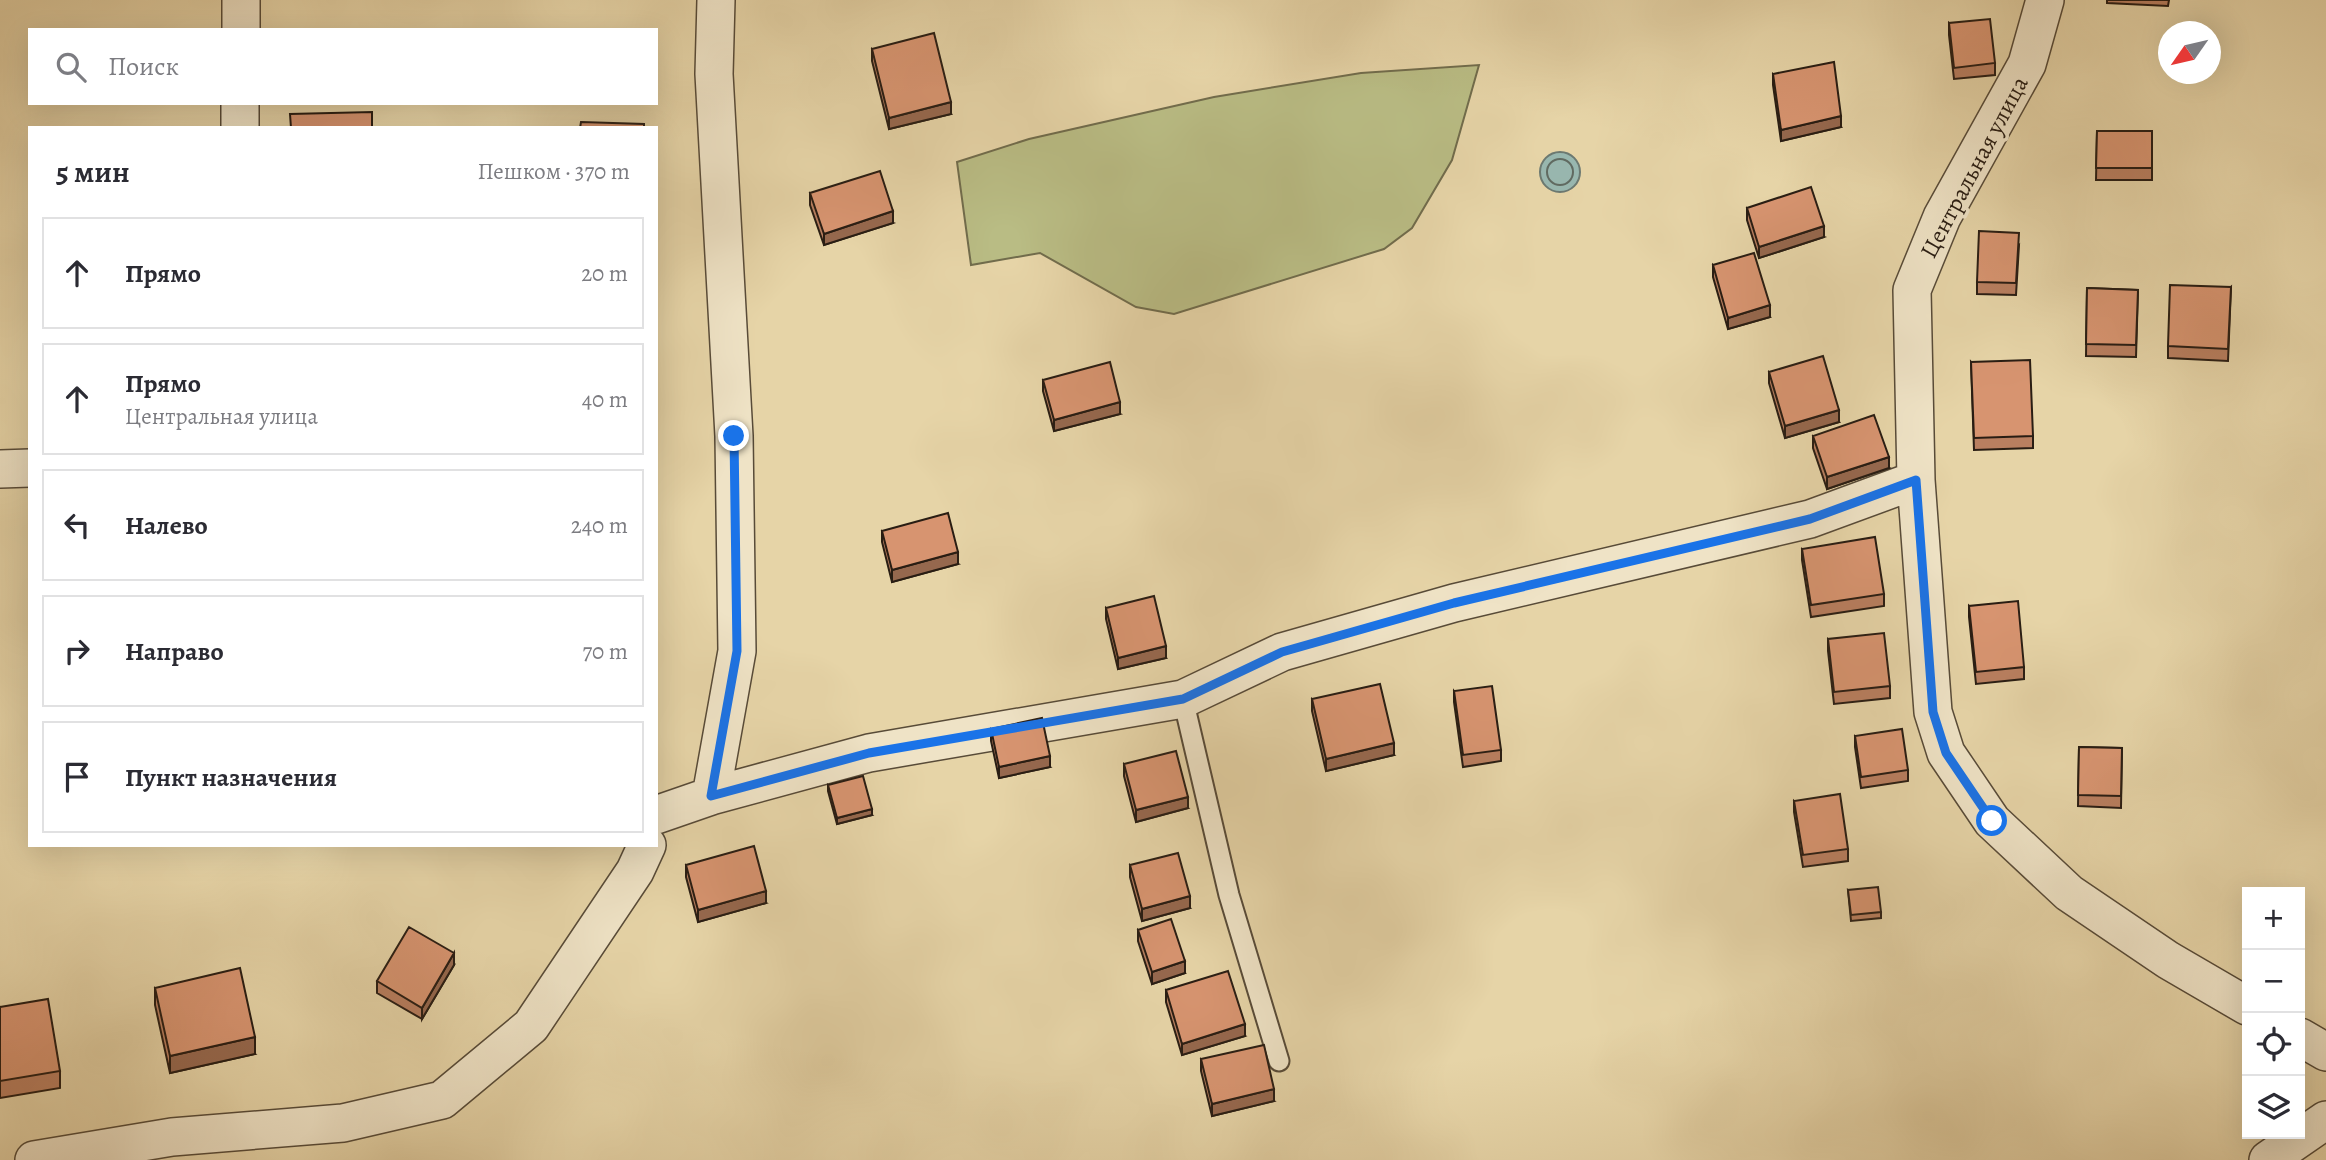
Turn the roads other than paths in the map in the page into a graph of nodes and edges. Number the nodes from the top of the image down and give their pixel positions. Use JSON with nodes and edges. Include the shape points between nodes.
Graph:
{"nodes":[{"id":1,"x":241,"y":0,"type":"edge"},
{"id":2,"x":716,"y":0,"type":"edge"},
{"id":3,"x":2045,"y":0,"type":"edge"},
{"id":4,"x":241,"y":28,"type":"edge"},
{"id":5,"x":240,"y":105,"type":"edge"},
{"id":6,"x":240,"y":126,"type":"edge"},
{"id":7,"x":0,"y":468,"type":"edge"},
{"id":8,"x":28,"y":468,"type":"edge"},
{"id":9,"x":1916,"y":480,"type":"junction"},
{"id":10,"x":1183,"y":699,"type":"junction"},
{"id":11,"x":711,"y":796,"type":"junction"},
{"id":12,"x":658,"y":814,"type":"edge"},
{"id":13,"x":646,"y":847,"type":"edge"},
{"id":14,"x":2242,"y":1003,"type":"edge"},
{"id":15,"x":2305,"y":1040,"type":"edge"},
{"id":16,"x":2326,"y":1052,"type":"edge"},
{"id":17,"x":1279,"y":1061,"type":"dead end"},
{"id":18,"x":2326,"y":1120,"type":"edge"},
{"id":19,"x":34,"y":1160,"type":"edge"},
{"id":20,"x":2268,"y":1160,"type":"edge"}],
"edges":[{"from":1,"to":4,"type":"street"},
{"from":2,"to":11,"type":"street","via":[[715,74],[734,436],[737,651]]},
{"from":3,"to":9,"type":"street","name":"Центральная улица","via":[[2027,64],[1942,217],[1912,290]]},
{"from":5,"to":6,"type":"street"},
{"from":7,"to":8,"type":"street"},
{"from":9,"to":10,"type":"street","via":[[1810,519],[1454,603],[1282,652]]},
{"from":9,"to":14,"type":"street","name":"Центральная улица","via":[[1933,712],[1946,753],[1992,821],[2069,893]]},
{"from":10,"to":11,"type":"street","via":[[869,753]]},
{"from":10,"to":17,"type":"lane","via":[[1229,895]]},
{"from":11,"to":12,"type":"street"},
{"from":13,"to":19,"type":"street","via":[[635,871],[531,1026],[442,1100],[343,1123],[172,1137]]},
{"from":15,"to":16,"type":"street"},
{"from":18,"to":20,"type":"street"}]}
